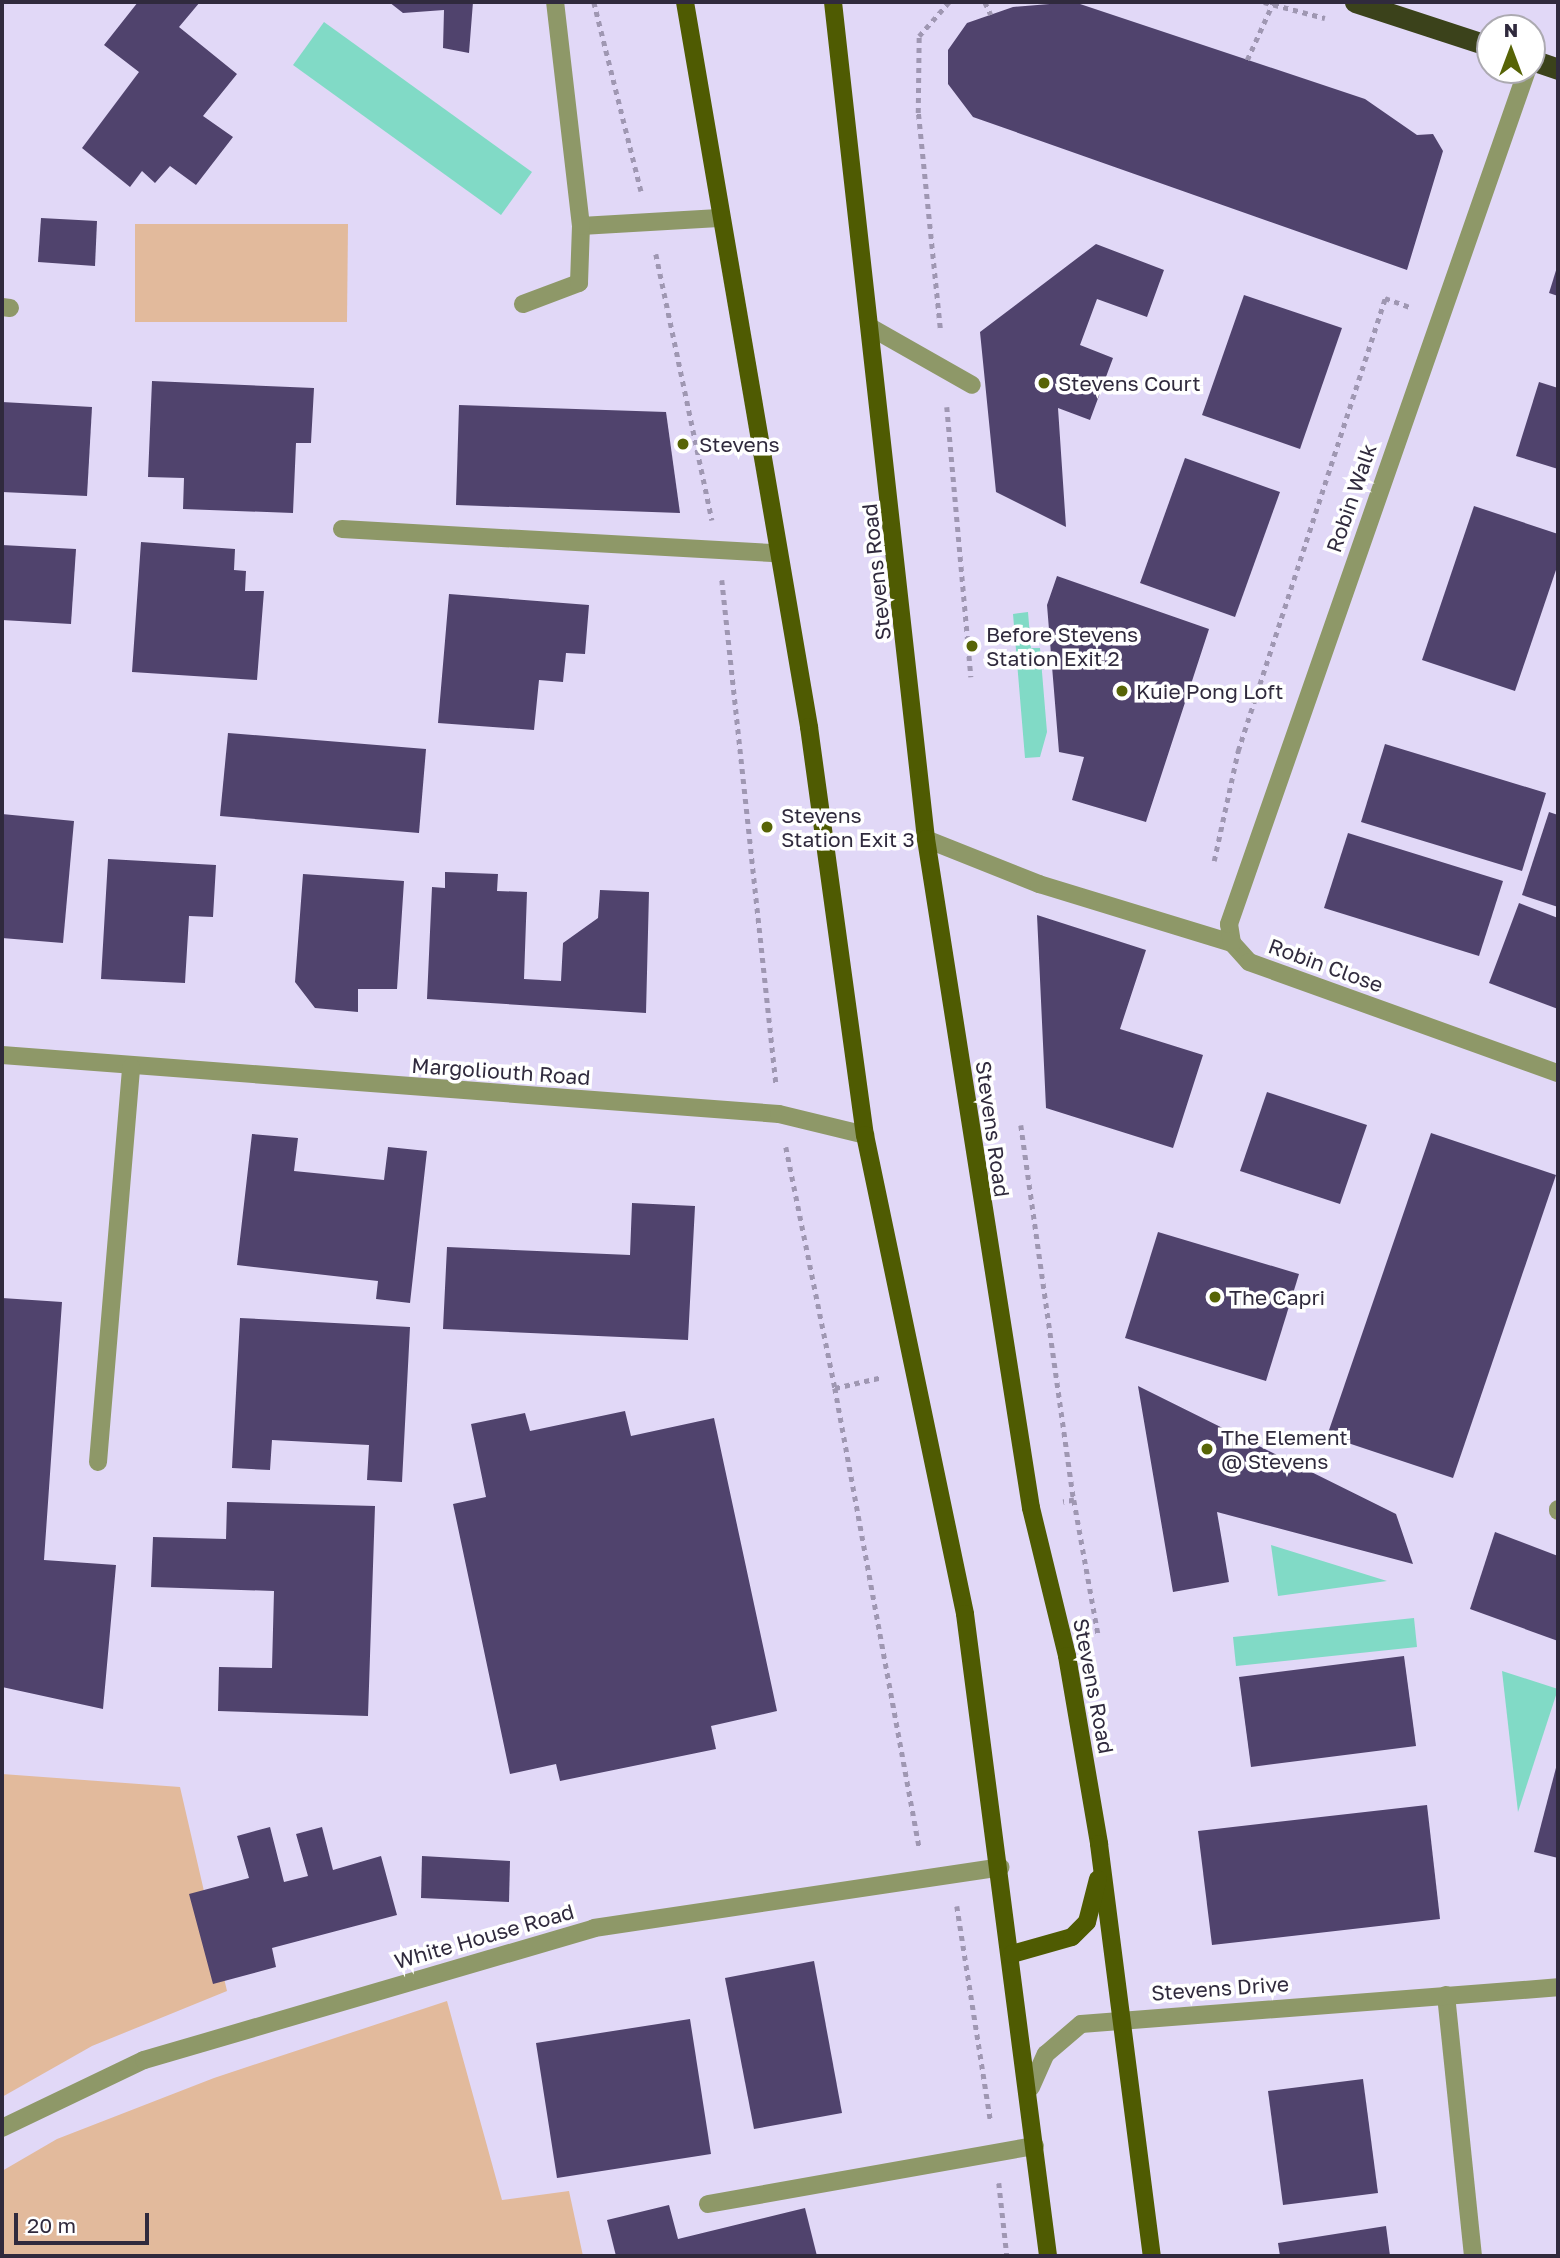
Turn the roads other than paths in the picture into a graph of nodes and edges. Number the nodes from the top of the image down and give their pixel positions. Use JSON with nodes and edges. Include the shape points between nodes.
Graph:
{"nodes":[{"id":1,"x":555,"y":2,"type":"edge"},
{"id":2,"x":685,"y":2,"type":"edge"},
{"id":3,"x":833,"y":2,"type":"edge"},
{"id":4,"x":1355,"y":2,"type":"edge"},
{"id":5,"x":1476,"y":41,"type":"edge"},
{"id":6,"x":1524,"y":84,"type":"edge"},
{"id":7,"x":719,"y":218,"type":"junction"},
{"id":8,"x":581,"y":226,"type":"junction"},
{"id":9,"x":523,"y":304,"type":"dead end"},
{"id":10,"x":870,"y":327,"type":"junction"},
{"id":11,"x":972,"y":386,"type":"dead end"},
{"id":12,"x":342,"y":529,"type":"dead end"},
{"id":13,"x":777,"y":553,"type":"junction"},
{"id":14,"x":926,"y":839,"type":"junction"},
{"id":15,"x":1233,"y":943,"type":"junction"},
{"id":16,"x":2,"y":1055,"type":"edge"},
{"id":17,"x":131,"y":1067,"type":"junction"},
{"id":18,"x":1558,"y":1073,"type":"edge"},
{"id":19,"x":865,"y":1135,"type":"junction"},
{"id":20,"x":98,"y":1462,"type":"dead end"},
{"id":21,"x":1099,"y":1844,"type":"junction"},
{"id":22,"x":1000,"y":1867,"type":"junction"},
{"id":23,"x":1012,"y":1954,"type":"junction"},
{"id":24,"x":1558,"y":1987,"type":"edge"},
{"id":25,"x":1446,"y":1995,"type":"junction"},
{"id":26,"x":1126,"y":2018,"type":"junction"},
{"id":27,"x":1031,"y":2087,"type":"junction"},
{"id":28,"x":2,"y":2128,"type":"edge"},
{"id":29,"x":1035,"y":2146,"type":"junction"},
{"id":30,"x":708,"y":2204,"type":"dead end"},
{"id":31,"x":1048,"y":2256,"type":"edge"},
{"id":32,"x":1152,"y":2256,"type":"edge"},
{"id":33,"x":1473,"y":2256,"type":"edge"}],
"edges":[{"from":1,"to":8,"type":"street"},
{"from":2,"to":7,"type":"main road"},
{"from":3,"to":10,"type":"main road","name":"Stevens Road"},
{"from":4,"to":5,"type":"highway"},
{"from":6,"to":15,"type":"street","name":"Robin Walk","via":[[1437,317],[1229,924]]},
{"from":7,"to":8,"type":"street"},
{"from":7,"to":13,"type":"main road"},
{"from":8,"to":9,"type":"street","via":[[579,283]]},
{"from":10,"to":11,"type":"street"},
{"from":10,"to":14,"type":"main road","name":"Stevens Road"},
{"from":12,"to":13,"type":"street"},
{"from":13,"to":19,"type":"main road","via":[[808,727]]},
{"from":14,"to":15,"type":"street","name":"Robin Close","via":[[1039,884]]},
{"from":14,"to":21,"type":"main road","name":"Stevens Road","via":[[1031,1508],[1067,1656]]},
{"from":15,"to":18,"type":"street","name":"Robin Close","via":[[1249,962]]},
{"from":16,"to":17,"type":"street","name":"Margoliouth Road"},
{"from":17,"to":19,"type":"street","name":"Margoliouth Road","via":[[779,1114]]},
{"from":17,"to":20,"type":"street"},
{"from":19,"to":22,"type":"main road","via":[[965,1614]]},
{"from":21,"to":23,"type":"main road","via":[[1097,1897],[1087,1922],[1055,1946]]},
{"from":21,"to":26,"type":"main road","name":"Stevens Road"},
{"from":22,"to":23,"type":"main road"},
{"from":22,"to":28,"type":"street","name":"White House Road","via":[[594,1928],[144,2060]]},
{"from":23,"to":27,"type":"main road"},
{"from":24,"to":25,"type":"street","name":"Stevens Drive"},
{"from":25,"to":26,"type":"street","name":"Stevens Drive"},
{"from":25,"to":33,"type":"street"},
{"from":26,"to":27,"type":"street","name":"Stevens Drive","via":[[1081,2024],[1065,2034],[1045,2054]]},
{"from":26,"to":32,"type":"main road","name":"Stevens Road"},
{"from":27,"to":29,"type":"main road"},
{"from":29,"to":30,"type":"street"},
{"from":29,"to":31,"type":"main road"}]}
